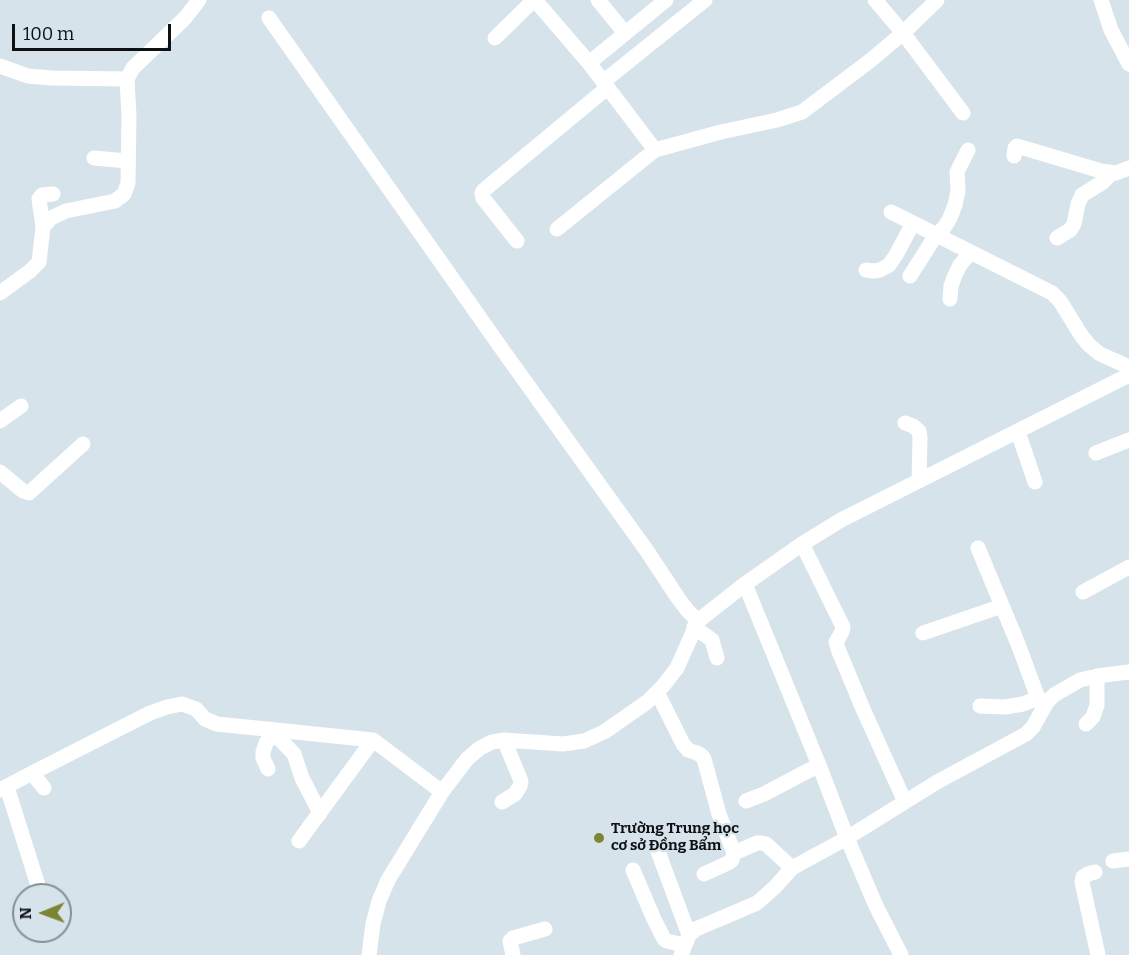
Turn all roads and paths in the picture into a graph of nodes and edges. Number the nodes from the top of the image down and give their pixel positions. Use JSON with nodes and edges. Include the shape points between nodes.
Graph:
{"nodes":[{"id":1,"x":199,"y":0,"type":"edge"},
{"id":2,"x":534,"y":0,"type":"edge"},
{"id":3,"x":598,"y":0,"type":"edge"},
{"id":4,"x":666,"y":0,"type":"edge"},
{"id":5,"x":705,"y":0,"type":"edge"},
{"id":6,"x":875,"y":0,"type":"edge"},
{"id":7,"x":937,"y":0,"type":"edge"},
{"id":8,"x":1101,"y":0,"type":"edge"},
{"id":9,"x":269,"y":18,"type":"dead end"},
{"id":10,"x":625,"y":33,"type":"junction"},
{"id":11,"x":903,"y":33,"type":"junction"},
{"id":12,"x":495,"y":38,"type":"dead end"},
{"id":13,"x":589,"y":63,"type":"junction"},
{"id":14,"x":1129,"y":64,"type":"edge"},
{"id":15,"x":0,"y":66,"type":"edge"},
{"id":16,"x":127,"y":79,"type":"junction"},
{"id":17,"x":605,"y":85,"type":"junction"},
{"id":18,"x":963,"y":113,"type":"dead end"},
{"id":19,"x":655,"y":150,"type":"junction"},
{"id":20,"x":968,"y":150,"type":"dead end"},
{"id":21,"x":1014,"y":156,"type":"dead end"},
{"id":22,"x":94,"y":158,"type":"dead end"},
{"id":23,"x":129,"y":161,"type":"junction"},
{"id":24,"x":1129,"y":168,"type":"edge"},
{"id":25,"x":1112,"y":173,"type":"junction"},
{"id":26,"x":53,"y":194,"type":"dead end"},
{"id":27,"x":891,"y":212,"type":"dead end"},
{"id":28,"x":913,"y":223,"type":"junction"},
{"id":29,"x":43,"y":227,"type":"junction"},
{"id":30,"x":557,"y":229,"type":"dead end"},
{"id":31,"x":936,"y":235,"type":"junction"},
{"id":32,"x":1057,"y":238,"type":"dead end"},
{"id":33,"x":517,"y":241,"type":"dead end"},
{"id":34,"x":971,"y":252,"type":"junction"},
{"id":35,"x":866,"y":270,"type":"dead end"},
{"id":36,"x":910,"y":276,"type":"dead end"},
{"id":37,"x":0,"y":293,"type":"edge"},
{"id":38,"x":950,"y":299,"type":"dead end"},
{"id":39,"x":1129,"y":367,"type":"edge"},
{"id":40,"x":1129,"y":375,"type":"edge"},
{"id":41,"x":21,"y":406,"type":"dead end"},
{"id":42,"x":0,"y":421,"type":"edge"},
{"id":43,"x":905,"y":423,"type":"dead end"},
{"id":44,"x":1018,"y":432,"type":"junction"},
{"id":45,"x":1129,"y":440,"type":"edge"},
{"id":46,"x":83,"y":444,"type":"dead end"},
{"id":47,"x":1096,"y":453,"type":"dead end"},
{"id":48,"x":0,"y":472,"type":"edge"},
{"id":49,"x":919,"y":481,"type":"junction"},
{"id":50,"x":1035,"y":482,"type":"dead end"},
{"id":51,"x":802,"y":544,"type":"junction"},
{"id":52,"x":978,"y":548,"type":"dead end"},
{"id":53,"x":1129,"y":567,"type":"edge"},
{"id":54,"x":745,"y":584,"type":"junction"},
{"id":55,"x":1083,"y":592,"type":"dead end"},
{"id":56,"x":1002,"y":606,"type":"junction"},
{"id":57,"x":696,"y":624,"type":"junction"},
{"id":58,"x":923,"y":633,"type":"dead end"},
{"id":59,"x":717,"y":657,"type":"dead end"},
{"id":60,"x":1129,"y":672,"type":"edge"},
{"id":61,"x":1097,"y":676,"type":"junction"},
{"id":62,"x":657,"y":692,"type":"junction"},
{"id":63,"x":1042,"y":700,"type":"junction"},
{"id":64,"x":980,"y":706,"type":"dead end"},
{"id":65,"x":1086,"y":724,"type":"dead end"},
{"id":66,"x":272,"y":731,"type":"junction"},
{"id":67,"x":373,"y":740,"type":"junction"},
{"id":68,"x":504,"y":740,"type":"junction"},
{"id":69,"x":819,"y":765,"type":"junction"},
{"id":70,"x":267,"y":769,"type":"dead end"},
{"id":71,"x":32,"y":773,"type":"junction"},
{"id":72,"x":44,"y":788,"type":"dead end"},
{"id":73,"x":3,"y":789,"type":"edge"},
{"id":74,"x":442,"y":792,"type":"junction"},
{"id":75,"x":746,"y":801,"type":"dead end"},
{"id":76,"x":502,"y":802,"type":"dead end"},
{"id":77,"x":905,"y":802,"type":"junction"},
{"id":78,"x":320,"y":813,"type":"junction"},
{"id":79,"x":847,"y":838,"type":"junction"},
{"id":80,"x":298,"y":841,"type":"dead end"},
{"id":81,"x":656,"y":846,"type":"dead end"},
{"id":82,"x":734,"y":853,"type":"junction"},
{"id":83,"x":1129,"y":860,"type":"edge"},
{"id":84,"x":1113,"y":861,"type":"dead end"},
{"id":85,"x":792,"y":868,"type":"junction"},
{"id":86,"x":633,"y":870,"type":"dead end"},
{"id":87,"x":1095,"y":872,"type":"dead end"},
{"id":88,"x":704,"y":874,"type":"dead end"},
{"id":89,"x":37,"y":883,"type":"edge"},
{"id":90,"x":545,"y":929,"type":"dead end"},
{"id":91,"x":685,"y":945,"type":"edge"},
{"id":92,"x":369,"y":955,"type":"edge"},
{"id":93,"x":513,"y":955,"type":"edge"},
{"id":94,"x":901,"y":955,"type":"edge"},
{"id":95,"x":1098,"y":955,"type":"edge"}],
"edges":[{"from":1,"to":16,"type":"street"},
{"from":2,"to":12,"type":"street"},
{"from":2,"to":13,"type":"street"},
{"from":3,"to":10,"type":"street"},
{"from":4,"to":10,"type":"street"},
{"from":5,"to":17,"type":"street"},
{"from":6,"to":11,"type":"street"},
{"from":7,"to":11,"type":"street"},
{"from":8,"to":14,"type":"street"},
{"from":9,"to":57,"type":"street"},
{"from":10,"to":13,"type":"street"},
{"from":11,"to":18,"type":"street"},
{"from":11,"to":19,"type":"street","via":[[802,112]]},
{"from":13,"to":17,"type":"street"},
{"from":15,"to":16,"type":"street","via":[[28,76]]},
{"from":16,"to":23,"type":"street"},
{"from":17,"to":19,"type":"street"},
{"from":17,"to":33,"type":"street","via":[[482,193]]},
{"from":19,"to":30,"type":"street"},
{"from":20,"to":31,"type":"street","via":[[957,172],[958,191],[951,218]]},
{"from":21,"to":25,"type":"street","via":[[1015,148],[1020,146]]},
{"from":22,"to":23,"type":"street"},
{"from":23,"to":29,"type":"street","via":[[128,183],[124,194],[115,201],[66,211]]},
{"from":24,"to":25,"type":"street"},
{"from":25,"to":32,"type":"street","via":[[1082,195],[1074,224]]},
{"from":26,"to":29,"type":"street","via":[[39,199]]},
{"from":27,"to":28,"type":"street"},
{"from":28,"to":31,"type":"street"},
{"from":28,"to":35,"type":"street","via":[[889,265]]},
{"from":29,"to":37,"type":"street","via":[[39,262]]},
{"from":31,"to":34,"type":"street"},
{"from":31,"to":36,"type":"street"},
{"from":34,"to":38,"type":"street","via":[[955,275]]},
{"from":34,"to":39,"type":"street","via":[[1052,293],[1089,345]]},
{"from":40,"to":44,"type":"street"},
{"from":41,"to":42,"type":"street"},
{"from":43,"to":49,"type":"street","via":[[919,431]]},
{"from":44,"to":49,"type":"street"},
{"from":44,"to":50,"type":"street"},
{"from":45,"to":47,"type":"street"},
{"from":46,"to":48,"type":"street","via":[[28,493]]},
{"from":49,"to":51,"type":"street"},
{"from":51,"to":54,"type":"street"},
{"from":51,"to":77,"type":"street","via":[[843,627],[836,642],[838,649]]},
{"from":52,"to":56,"type":"street"},
{"from":53,"to":55,"type":"street"},
{"from":54,"to":57,"type":"street"},
{"from":54,"to":69,"type":"street"},
{"from":56,"to":58,"type":"street"},
{"from":56,"to":63,"type":"street"},
{"from":57,"to":59,"type":"street","via":[[712,640]]},
{"from":57,"to":62,"type":"street","via":[[676,668]]},
{"from":60,"to":61,"type":"street"},
{"from":61,"to":63,"type":"street","via":[[1080,680]]},
{"from":61,"to":65,"type":"street","via":[[1097,705]]},
{"from":62,"to":68,"type":"street","via":[[612,727],[584,741],[563,744]]},
{"from":62,"to":82,"type":"street","via":[[683,744],[704,759]]},
{"from":63,"to":64,"type":"street","via":[[1005,707]]},
{"from":63,"to":77,"type":"street","via":[[1033,727],[1026,734]]},
{"from":66,"to":67,"type":"street"},
{"from":66,"to":70,"type":"street","via":[[263,752]]},
{"from":66,"to":71,"type":"street","via":[[217,724],[182,704],[150,713]]},
{"from":66,"to":78,"type":"street","via":[[294,754]]},
{"from":67,"to":74,"type":"street"},
{"from":67,"to":78,"type":"street"},
{"from":68,"to":74,"type":"street","via":[[480,748]]},
{"from":68,"to":76,"type":"street","via":[[520,786]]},
{"from":69,"to":75,"type":"street"},
{"from":69,"to":79,"type":"street"},
{"from":71,"to":72,"type":"street"},
{"from":71,"to":73,"type":"street"},
{"from":73,"to":89,"type":"street"},
{"from":74,"to":92,"type":"street","via":[[388,880],[373,924]]},
{"from":77,"to":79,"type":"street"},
{"from":78,"to":80,"type":"street"},
{"from":79,"to":85,"type":"street"},
{"from":79,"to":94,"type":"street"},
{"from":81,"to":91,"type":"street"},
{"from":82,"to":85,"type":"street","via":[[757,843],[766,844]]},
{"from":82,"to":88,"type":"street","via":[[728,863]]},
{"from":83,"to":84,"type":"street"},
{"from":85,"to":91,"type":"street","via":[[757,903],[696,929]]},
{"from":86,"to":91,"type":"street","via":[[664,939]]},
{"from":87,"to":95,"type":"street","via":[[1083,877],[1082,882]]},
{"from":90,"to":93,"type":"street","via":[[513,938]]}]}
